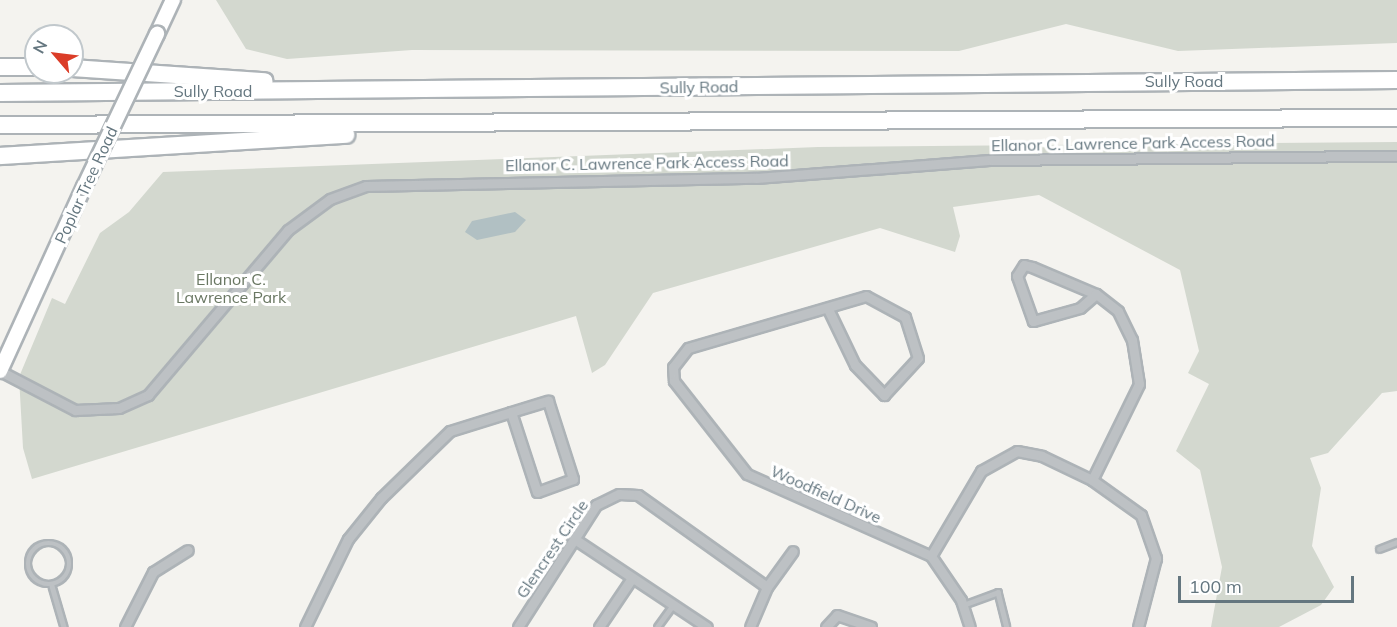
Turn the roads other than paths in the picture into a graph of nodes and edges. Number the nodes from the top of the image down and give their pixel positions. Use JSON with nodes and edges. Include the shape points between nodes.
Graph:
{"nodes":[{"id":1,"x":173,"y":0,"type":"edge"},
{"id":2,"x":0,"y":67,"type":"edge"},
{"id":3,"x":24,"y":67,"type":"edge"},
{"id":4,"x":84,"y":69,"type":"edge"},
{"id":5,"x":1397,"y":80,"type":"edge"},
{"id":6,"x":440,"y":90,"type":"junction"},
{"id":7,"x":0,"y":93,"type":"edge"},
{"id":8,"x":1397,"y":118,"type":"edge"},
{"id":9,"x":0,"y":125,"type":"edge"},
{"id":10,"x":524,"y":125,"type":"junction"},
{"id":11,"x":0,"y":156,"type":"edge"},
{"id":12,"x":1397,"y":156,"type":"edge"},
{"id":13,"x":1096,"y":294,"type":"junction"},
{"id":14,"x":828,"y":309,"type":"junction"},
{"id":15,"x":0,"y":371,"type":"edge"},
{"id":16,"x":511,"y":412,"type":"junction"},
{"id":17,"x":1092,"y":480,"type":"junction"},
{"id":18,"x":576,"y":540,"type":"junction"},
{"id":19,"x":1397,"y":542,"type":"edge"},
{"id":20,"x":1379,"y":549,"type":"dead end"},
{"id":21,"x":188,"y":550,"type":"dead end"},
{"id":22,"x":793,"y":551,"type":"dead end"},
{"id":23,"x":931,"y":556,"type":"junction"},
{"id":24,"x":632,"y":578,"type":"junction"},
{"id":25,"x":52,"y":586,"type":"junction"},
{"id":26,"x":768,"y":587,"type":"junction"},
{"id":27,"x":963,"y":605,"type":"junction"},
{"id":28,"x":672,"y":606,"type":"junction"},
{"id":29,"x":64,"y":627,"type":"edge"},
{"id":30,"x":125,"y":627,"type":"edge"},
{"id":31,"x":305,"y":627,"type":"edge"},
{"id":32,"x":518,"y":627,"type":"edge"},
{"id":33,"x":599,"y":627,"type":"edge"},
{"id":34,"x":657,"y":627,"type":"edge"},
{"id":35,"x":707,"y":627,"type":"edge"},
{"id":36,"x":750,"y":627,"type":"edge"},
{"id":37,"x":826,"y":627,"type":"edge"},
{"id":38,"x":871,"y":627,"type":"edge"},
{"id":39,"x":970,"y":627,"type":"edge"},
{"id":40,"x":1007,"y":627,"type":"edge"},
{"id":41,"x":1138,"y":627,"type":"edge"}],
"edges":[{"from":1,"to":15,"type":"main road","name":"Poplar Tree Road","bridge":true},
{"from":2,"to":3,"type":"highway"},
{"from":4,"to":6,"type":"highway"},
{"from":5,"to":6,"type":"highway","name":"Sully Road"},
{"from":6,"to":7,"type":"highway","name":"Sully Road"},
{"from":8,"to":10,"type":"highway","name":"Sully Road"},
{"from":9,"to":10,"type":"highway","name":"Sully Road"},
{"from":10,"to":11,"type":"highway"},
{"from":12,"to":15,"type":"street","name":"Ellanor C. Lawrence Park Access Road","via":[[992,159],[756,178],[366,186],[330,199],[288,230],[148,395],[119,408],[75,410]]},
{"from":13,"to":13,"type":"street","via":[[1080,308],[1033,321],[1018,269],[1032,267]]},
{"from":13,"to":17,"type":"street","via":[[1118,311],[1132,340],[1139,384]]},
{"from":14,"to":14,"type":"street","name":"Woodfield Drive","via":[[855,365],[884,395],[918,358],[905,317],[896,308],[866,296]]},
{"from":14,"to":23,"type":"street","name":"Woodfield Drive","via":[[688,348],[673,367],[674,381],[747,474]]},
{"from":16,"to":16,"type":"street","via":[[537,492],[573,479],[548,401]]},
{"from":16,"to":31,"type":"street","via":[[450,432],[381,498],[348,539]]},
{"from":17,"to":23,"type":"street","via":[[1042,456],[1017,451],[998,458],[981,471]]},
{"from":17,"to":41,"type":"street","via":[[1141,516],[1155,543],[1154,578]]},
{"from":18,"to":24,"type":"street"},
{"from":18,"to":26,"type":"street","name":"Glencrest Circle","via":[[596,506],[619,494],[638,495]]},
{"from":18,"to":32,"type":"street","name":"Glencrest Circle"},
{"from":19,"to":20,"type":"lane"},
{"from":21,"to":30,"type":"street","via":[[153,572]]},
{"from":22,"to":26,"type":"street"},
{"from":23,"to":27,"type":"street"},
{"from":24,"to":28,"type":"street"},
{"from":24,"to":33,"type":"street"},
{"from":25,"to":25,"type":"lane","via":[[63,581],[70,562],[63,547],[42,543],[31,553],[27,567],[32,578]]},
{"from":25,"to":29,"type":"lane"},
{"from":26,"to":36,"type":"street"},
{"from":27,"to":39,"type":"street"},
{"from":27,"to":40,"type":"lane","via":[[998,592]]},
{"from":28,"to":34,"type":"lane"},
{"from":28,"to":35,"type":"street"},
{"from":37,"to":38,"type":"street","via":[[837,615]]}]}
